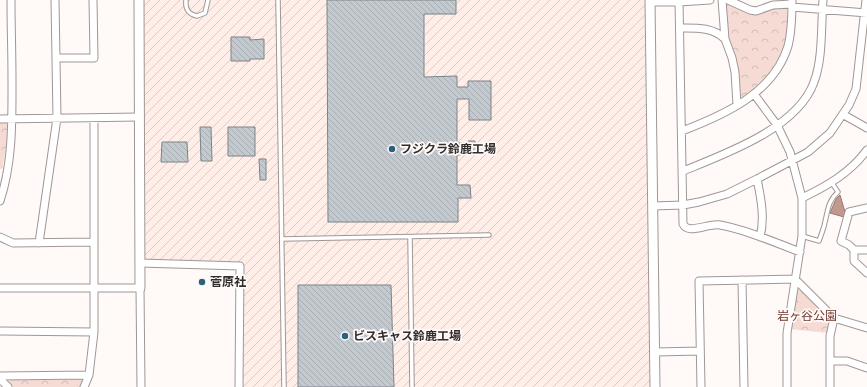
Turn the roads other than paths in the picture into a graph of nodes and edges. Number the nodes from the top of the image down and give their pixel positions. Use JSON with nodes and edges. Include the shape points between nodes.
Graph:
{"nodes":[{"id":1,"x":11,"y":0,"type":"edge"},
{"id":2,"x":55,"y":0,"type":"edge"},
{"id":3,"x":93,"y":0,"type":"edge"},
{"id":4,"x":139,"y":0,"type":"edge"},
{"id":5,"x":186,"y":0,"type":"edge"},
{"id":6,"x":208,"y":0,"type":"edge"},
{"id":7,"x":278,"y":0,"type":"edge"},
{"id":8,"x":710,"y":0,"type":"edge"},
{"id":9,"x":722,"y":0,"type":"edge"},
{"id":10,"x":728,"y":0,"type":"edge"},
{"id":11,"x":823,"y":0,"type":"edge"},
{"id":12,"x":866,"y":0,"type":"edge"},
{"id":13,"x":650,"y":1,"type":"edge"},
{"id":14,"x":679,"y":1,"type":"edge"},
{"id":15,"x":792,"y":4,"type":"edge"},
{"id":16,"x":823,"y":8,"type":"junction"},
{"id":17,"x":866,"y":13,"type":"edge"},
{"id":18,"x":680,"y":28,"type":"junction"},
{"id":19,"x":725,"y":39,"type":"junction"},
{"id":20,"x":56,"y":58,"type":"junction"},
{"id":21,"x":754,"y":94,"type":"junction"},
{"id":22,"x":737,"y":106,"type":"junction"},
{"id":23,"x":844,"y":115,"type":"junction"},
{"id":24,"x":140,"y":117,"type":"junction"},
{"id":25,"x":57,"y":118,"type":"junction"},
{"id":26,"x":94,"y":118,"type":"junction"},
{"id":27,"x":12,"y":119,"type":"junction"},
{"id":28,"x":0,"y":120,"type":"edge"},
{"id":29,"x":776,"y":125,"type":"junction"},
{"id":30,"x":867,"y":128,"type":"edge"},
{"id":31,"x":682,"y":131,"type":"junction"},
{"id":32,"x":867,"y":150,"type":"edge"},
{"id":33,"x":792,"y":160,"type":"junction"},
{"id":34,"x":683,"y":171,"type":"junction"},
{"id":35,"x":757,"y":179,"type":"junction"},
{"id":36,"x":832,"y":183,"type":"junction"},
{"id":37,"x":802,"y":198,"type":"junction"},
{"id":38,"x":0,"y":201,"type":"edge"},
{"id":39,"x":683,"y":205,"type":"junction"},
{"id":40,"x":653,"y":206,"type":"junction"},
{"id":41,"x":867,"y":208,"type":"edge"},
{"id":42,"x":489,"y":235,"type":"dead end"},
{"id":43,"x":802,"y":236,"type":"junction"},
{"id":44,"x":0,"y":237,"type":"edge"},
{"id":45,"x":410,"y":237,"type":"junction"},
{"id":46,"x":760,"y":237,"type":"junction"},
{"id":47,"x":282,"y":239,"type":"junction"},
{"id":48,"x":94,"y":242,"type":"junction"},
{"id":49,"x":39,"y":243,"type":"junction"},
{"id":50,"x":854,"y":250,"type":"junction"},
{"id":51,"x":867,"y":250,"type":"edge"},
{"id":52,"x":800,"y":252,"type":"junction"},
{"id":53,"x":140,"y":263,"type":"junction"},
{"id":54,"x":867,"y":273,"type":"edge"},
{"id":55,"x":795,"y":279,"type":"junction"},
{"id":56,"x":742,"y":280,"type":"junction"},
{"id":57,"x":94,"y":288,"type":"junction"},
{"id":58,"x":140,"y":288,"type":"junction"},
{"id":59,"x":1,"y":290,"type":"edge"},
{"id":60,"x":834,"y":318,"type":"junction"},
{"id":61,"x":867,"y":328,"type":"edge"},
{"id":62,"x":0,"y":331,"type":"edge"},
{"id":63,"x":94,"y":332,"type":"junction"},
{"id":64,"x":700,"y":351,"type":"junction"},
{"id":65,"x":655,"y":352,"type":"junction"},
{"id":66,"x":830,"y":361,"type":"junction"},
{"id":67,"x":867,"y":368,"type":"edge"},
{"id":68,"x":89,"y":375,"type":"junction"},
{"id":69,"x":0,"y":377,"type":"edge"},
{"id":70,"x":8,"y":387,"type":"edge"},
{"id":71,"x":84,"y":387,"type":"edge"},
{"id":72,"x":141,"y":387,"type":"edge"},
{"id":73,"x":239,"y":387,"type":"edge"},
{"id":74,"x":284,"y":387,"type":"edge"},
{"id":75,"x":412,"y":387,"type":"edge"},
{"id":76,"x":655,"y":387,"type":"edge"},
{"id":77,"x":701,"y":387,"type":"edge"},
{"id":78,"x":744,"y":387,"type":"edge"},
{"id":79,"x":787,"y":387,"type":"edge"},
{"id":80,"x":830,"y":387,"type":"edge"}],
"edges":[{"from":1,"to":27,"type":"street"},
{"from":2,"to":20,"type":"street"},
{"from":3,"to":20,"type":"street","via":[[94,58]]},
{"from":4,"to":24,"type":"street"},
{"from":5,"to":6,"type":"lane","via":[[186,9],[197,16],[205,13]]},
{"from":7,"to":47,"type":"lane"},
{"from":8,"to":14,"type":"street"},
{"from":9,"to":19,"type":"street"},
{"from":10,"to":15,"type":"street","via":[[756,11],[773,5]]},
{"from":11,"to":16,"type":"street"},
{"from":12,"to":17,"type":"street"},
{"from":13,"to":14,"type":"street"},
{"from":13,"to":40,"type":"street"},
{"from":14,"to":18,"type":"street"},
{"from":15,"to":16,"type":"street"},
{"from":15,"to":21,"type":"street","via":[[790,35],[785,54],[773,75]]},
{"from":16,"to":17,"type":"street"},
{"from":16,"to":29,"type":"street","via":[[819,60],[814,83],[801,106]]},
{"from":17,"to":23,"type":"street","via":[[858,81]]},
{"from":18,"to":19,"type":"street","via":[[713,31]]},
{"from":18,"to":31,"type":"street"},
{"from":19,"to":22,"type":"street","via":[[735,72]]},
{"from":20,"to":25,"type":"street"},
{"from":21,"to":22,"type":"street"},
{"from":21,"to":29,"type":"street"},
{"from":22,"to":31,"type":"street"},
{"from":23,"to":30,"type":"street"},
{"from":23,"to":33,"type":"street","via":[[824,139],[808,152]]},
{"from":24,"to":26,"type":"street"},
{"from":24,"to":53,"type":"street"},
{"from":25,"to":26,"type":"street"},
{"from":25,"to":27,"type":"street"},
{"from":25,"to":49,"type":"street"},
{"from":26,"to":48,"type":"street"},
{"from":27,"to":28,"type":"street"},
{"from":27,"to":38,"type":"street","via":[[11,148]]},
{"from":29,"to":33,"type":"street"},
{"from":29,"to":34,"type":"street","via":[[736,148]]},
{"from":31,"to":34,"type":"street"},
{"from":32,"to":36,"type":"street","via":[[852,167]]},
{"from":33,"to":35,"type":"street"},
{"from":33,"to":37,"type":"street"},
{"from":34,"to":39,"type":"street"},
{"from":35,"to":39,"type":"street","via":[[727,194]]},
{"from":35,"to":46,"type":"street","via":[[762,217]]},
{"from":36,"to":37,"type":"street"},
{"from":36,"to":43,"type":"lane","via":[[838,192],[827,209],[819,241]]},
{"from":37,"to":43,"type":"street"},
{"from":39,"to":40,"type":"street"},
{"from":39,"to":46,"type":"street","via":[[683,224],[689,230],[716,224]]},
{"from":40,"to":65,"type":"street"},
{"from":41,"to":50,"type":"street","via":[[849,212],[841,241],[849,244]]},
{"from":42,"to":45,"type":"lane"},
{"from":43,"to":52,"type":"street"},
{"from":44,"to":49,"type":"street","via":[[13,243]]},
{"from":45,"to":47,"type":"lane"},
{"from":45,"to":75,"type":"lane"},
{"from":46,"to":52,"type":"street"},
{"from":47,"to":74,"type":"lane"},
{"from":48,"to":49,"type":"street"},
{"from":48,"to":57,"type":"street"},
{"from":50,"to":51,"type":"street"},
{"from":50,"to":54,"type":"street","via":[[854,261]]},
{"from":52,"to":55,"type":"street"},
{"from":53,"to":58,"type":"street"},
{"from":53,"to":73,"type":"street","via":[[240,266]]},
{"from":55,"to":56,"type":"street"},
{"from":55,"to":60,"type":"street"},
{"from":55,"to":79,"type":"street","via":[[787,333]]},
{"from":56,"to":64,"type":"street","via":[[700,281]]},
{"from":56,"to":78,"type":"street"},
{"from":57,"to":58,"type":"street"},
{"from":57,"to":59,"type":"street"},
{"from":57,"to":63,"type":"street"},
{"from":58,"to":72,"type":"street"},
{"from":60,"to":61,"type":"street"},
{"from":60,"to":66,"type":"street","via":[[830,336]]},
{"from":62,"to":63,"type":"street"},
{"from":63,"to":68,"type":"street"},
{"from":64,"to":65,"type":"street"},
{"from":64,"to":77,"type":"street"},
{"from":65,"to":76,"type":"street"},
{"from":66,"to":67,"type":"street","via":[[846,361]]},
{"from":66,"to":80,"type":"street"},
{"from":68,"to":69,"type":"street"},
{"from":68,"to":71,"type":"street"},
{"from":69,"to":70,"type":"street"}]}
